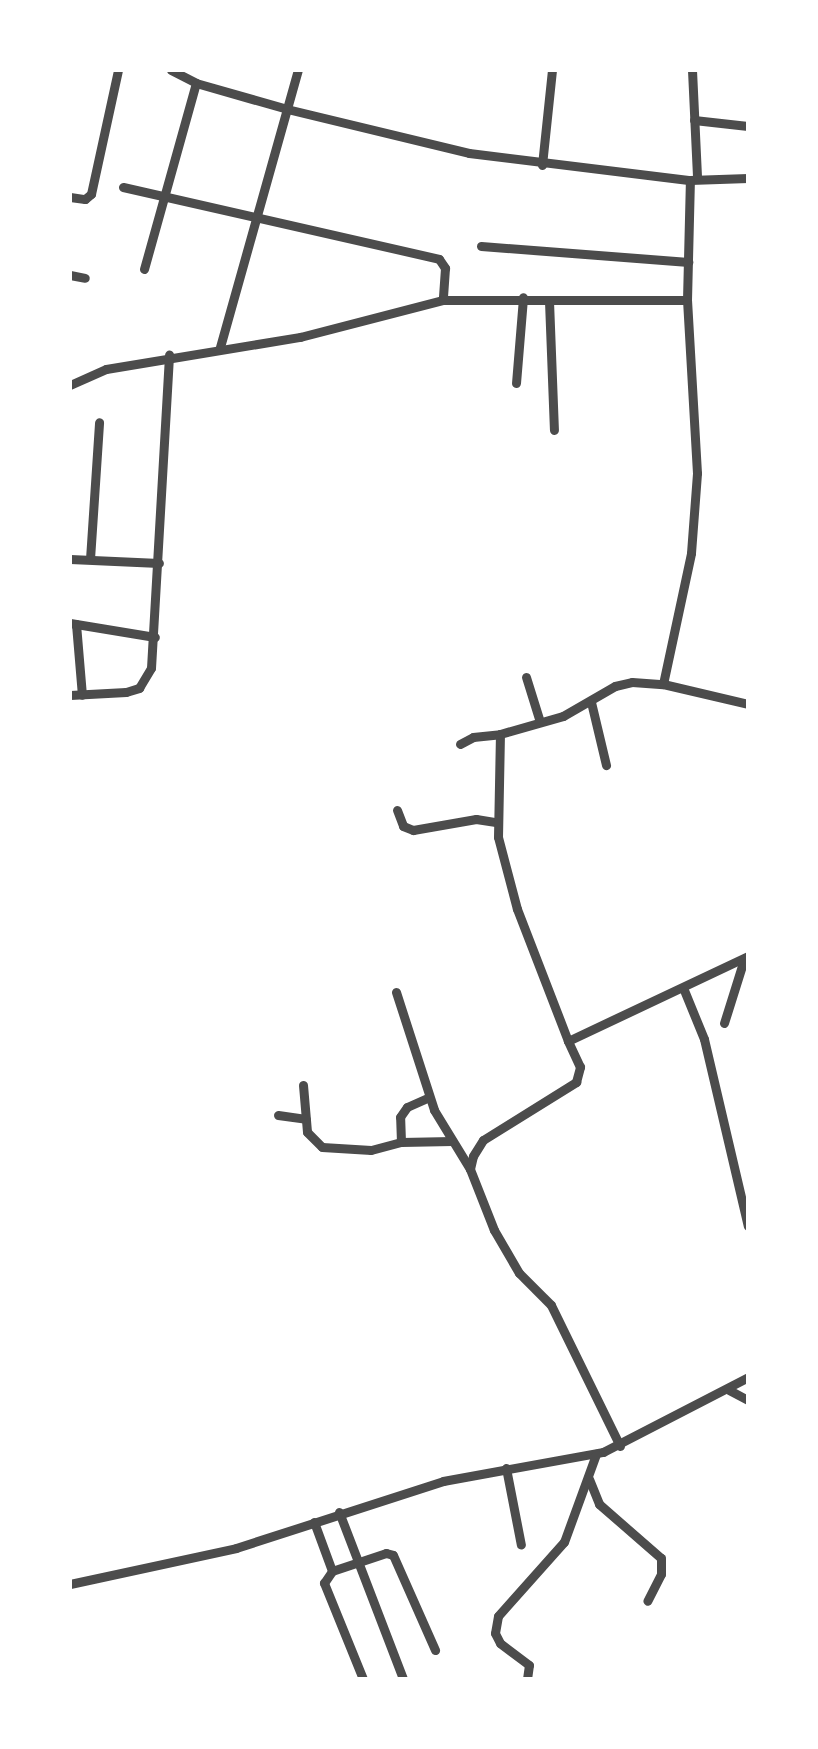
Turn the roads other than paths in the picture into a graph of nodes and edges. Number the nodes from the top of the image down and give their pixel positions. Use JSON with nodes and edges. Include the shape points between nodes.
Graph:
{"nodes":[{"id":1,"x":118,"y":70,"type":"edge"},
{"id":2,"x":171,"y":70,"type":"edge"},
{"id":3,"x":298,"y":70,"type":"edge"},
{"id":4,"x":552,"y":70,"type":"edge"},
{"id":5,"x":692,"y":70,"type":"edge"},
{"id":6,"x":196,"y":82,"type":"junction"},
{"id":7,"x":287,"y":109,"type":"junction"},
{"id":8,"x":694,"y":120,"type":"junction"},
{"id":9,"x":748,"y":126,"type":"edge"},
{"id":10,"x":542,"y":166,"type":"junction"},
{"id":11,"x":694,"y":178,"type":"junction"},
{"id":12,"x":748,"y":178,"type":"edge"},
{"id":13,"x":123,"y":187,"type":"dead end"},
{"id":14,"x":163,"y":195,"type":"junction"},
{"id":15,"x":70,"y":197,"type":"edge"},
{"id":16,"x":255,"y":218,"type":"junction"},
{"id":17,"x":481,"y":246,"type":"dead end"},
{"id":18,"x":688,"y":262,"type":"junction"},
{"id":19,"x":144,"y":269,"type":"dead end"},
{"id":20,"x":70,"y":274,"type":"edge"},
{"id":21,"x":85,"y":278,"type":"dead end"},
{"id":22,"x":524,"y":298,"type":"junction"},
{"id":23,"x":443,"y":300,"type":"junction"},
{"id":24,"x":686,"y":300,"type":"junction"},
{"id":25,"x":549,"y":301,"type":"junction"},
{"id":26,"x":220,"y":348,"type":"junction"},
{"id":27,"x":169,"y":355,"type":"junction"},
{"id":28,"x":516,"y":383,"type":"dead end"},
{"id":29,"x":70,"y":385,"type":"edge"},
{"id":30,"x":99,"y":422,"type":"dead end"},
{"id":31,"x":554,"y":430,"type":"dead end"},
{"id":32,"x":70,"y":559,"type":"edge"},
{"id":33,"x":90,"y":559,"type":"junction"},
{"id":34,"x":159,"y":562,"type":"junction"},
{"id":35,"x":73,"y":624,"type":"edge"},
{"id":36,"x":155,"y":637,"type":"junction"},
{"id":37,"x":526,"y":677,"type":"dead end"},
{"id":38,"x":663,"y":684,"type":"junction"},
{"id":39,"x":70,"y":694,"type":"edge"},
{"id":40,"x":82,"y":695,"type":"junction"},
{"id":41,"x":591,"y":702,"type":"junction"},
{"id":42,"x":748,"y":704,"type":"edge"},
{"id":43,"x":540,"y":722,"type":"junction"},
{"id":44,"x":500,"y":734,"type":"junction"},
{"id":45,"x":460,"y":744,"type":"dead end"},
{"id":46,"x":606,"y":765,"type":"dead end"},
{"id":47,"x":397,"y":810,"type":"dead end"},
{"id":48,"x":496,"y":822,"type":"junction"},
{"id":49,"x":746,"y":957,"type":"edge"},
{"id":50,"x":684,"y":990,"type":"junction"},
{"id":51,"x":396,"y":992,"type":"dead end"},
{"id":52,"x":724,"y":1023,"type":"dead end"},
{"id":53,"x":568,"y":1042,"type":"junction"},
{"id":54,"x":303,"y":1085,"type":"dead end"},
{"id":55,"x":429,"y":1097,"type":"junction"},
{"id":56,"x":278,"y":1115,"type":"dead end"},
{"id":57,"x":306,"y":1119,"type":"junction"},
{"id":58,"x":452,"y":1141,"type":"junction"},
{"id":59,"x":401,"y":1142,"type":"junction"},
{"id":60,"x":470,"y":1169,"type":"junction"},
{"id":61,"x":748,"y":1226,"type":"edge"},
{"id":62,"x":748,"y":1377,"type":"edge"},
{"id":63,"x":728,"y":1390,"type":"junction"},
{"id":64,"x":748,"y":1400,"type":"edge"},
{"id":65,"x":620,"y":1446,"type":"junction"},
{"id":66,"x":596,"y":1454,"type":"junction"},
{"id":67,"x":506,"y":1468,"type":"junction"},
{"id":68,"x":589,"y":1479,"type":"junction"},
{"id":69,"x":339,"y":1512,"type":"junction"},
{"id":70,"x":314,"y":1522,"type":"junction"},
{"id":71,"x":521,"y":1545,"type":"dead end"},
{"id":72,"x":355,"y":1563,"type":"junction"},
{"id":73,"x":332,"y":1571,"type":"junction"},
{"id":74,"x":70,"y":1584,"type":"edge"},
{"id":75,"x":647,"y":1601,"type":"dead end"},
{"id":76,"x":435,"y":1650,"type":"dead end"},
{"id":77,"x":362,"y":1679,"type":"edge"},
{"id":78,"x":404,"y":1679,"type":"edge"},
{"id":79,"x":527,"y":1679,"type":"edge"}],
"edges":[{"from":1,"to":15,"type":"street","via":[[91,194]]},
{"from":2,"to":6,"type":"street"},
{"from":3,"to":7,"type":"street"},
{"from":4,"to":10,"type":"street"},
{"from":5,"to":8,"type":"street"},
{"from":6,"to":7,"type":"street"},
{"from":6,"to":14,"type":"street"},
{"from":7,"to":10,"type":"street"},
{"from":7,"to":16,"type":"street"},
{"from":8,"to":9,"type":"street"},
{"from":8,"to":11,"type":"street"},
{"from":10,"to":11,"type":"street"},
{"from":11,"to":12,"type":"street"},
{"from":11,"to":18,"type":"street"},
{"from":13,"to":14,"type":"street"},
{"from":14,"to":16,"type":"street"},
{"from":14,"to":19,"type":"street"},
{"from":16,"to":23,"type":"street","via":[[439,259],[445,268]]},
{"from":16,"to":26,"type":"street"},
{"from":17,"to":18,"type":"street"},
{"from":18,"to":24,"type":"street"},
{"from":20,"to":21,"type":"street"},
{"from":22,"to":23,"type":"street"},
{"from":22,"to":25,"type":"street"},
{"from":22,"to":28,"type":"street"},
{"from":23,"to":26,"type":"street","via":[[300,337]]},
{"from":24,"to":25,"type":"street"},
{"from":24,"to":38,"type":"street","via":[[698,474],[691,553]]},
{"from":25,"to":31,"type":"street"},
{"from":26,"to":27,"type":"street"},
{"from":27,"to":29,"type":"street","via":[[106,368]]},
{"from":27,"to":34,"type":"street"},
{"from":30,"to":33,"type":"street"},
{"from":32,"to":33,"type":"street"},
{"from":33,"to":34,"type":"street"},
{"from":34,"to":36,"type":"street"},
{"from":35,"to":36,"type":"street"},
{"from":35,"to":40,"type":"street"},
{"from":36,"to":40,"type":"street","via":[[151,668],[139,688]]},
{"from":37,"to":43,"type":"street"},
{"from":38,"to":41,"type":"street","via":[[615,686]]},
{"from":38,"to":42,"type":"street"},
{"from":39,"to":40,"type":"street"},
{"from":41,"to":43,"type":"street"},
{"from":41,"to":46,"type":"street"},
{"from":43,"to":44,"type":"street"},
{"from":44,"to":45,"type":"street"},
{"from":44,"to":48,"type":"street"},
{"from":47,"to":48,"type":"street","via":[[413,830],[476,818]]},
{"from":48,"to":53,"type":"street","via":[[517,908]]},
{"from":49,"to":50,"type":"street"},
{"from":49,"to":52,"type":"street"},
{"from":50,"to":53,"type":"street"},
{"from":50,"to":61,"type":"street","via":[[704,1039]]},
{"from":51,"to":55,"type":"street"},
{"from":53,"to":60,"type":"street","via":[[580,1067],[576,1082],[483,1140]]},
{"from":54,"to":57,"type":"street"},
{"from":55,"to":58,"type":"street"},
{"from":55,"to":59,"type":"street","via":[[400,1117]]},
{"from":56,"to":57,"type":"street"},
{"from":57,"to":59,"type":"street","via":[[311,1140],[322,1147],[372,1150]]},
{"from":58,"to":59,"type":"street"},
{"from":58,"to":60,"type":"street"},
{"from":60,"to":65,"type":"street","via":[[494,1230],[518,1273],[552,1305]]},
{"from":62,"to":63,"type":"street"},
{"from":63,"to":64,"type":"street"},
{"from":63,"to":65,"type":"street"},
{"from":65,"to":66,"type":"street"},
{"from":66,"to":67,"type":"street"},
{"from":66,"to":68,"type":"street"},
{"from":67,"to":69,"type":"street"},
{"from":67,"to":71,"type":"street"},
{"from":68,"to":75,"type":"street","via":[[599,1504],[661,1558]]},
{"from":68,"to":79,"type":"street","via":[[564,1542],[498,1616],[500,1643],[529,1665]]},
{"from":69,"to":70,"type":"street"},
{"from":69,"to":72,"type":"street"},
{"from":70,"to":73,"type":"street"},
{"from":70,"to":74,"type":"street","via":[[236,1548]]},
{"from":72,"to":73,"type":"street"},
{"from":72,"to":76,"type":"street","via":[[393,1554]]},
{"from":72,"to":78,"type":"street"},
{"from":73,"to":77,"type":"street","via":[[324,1584]]}]}
